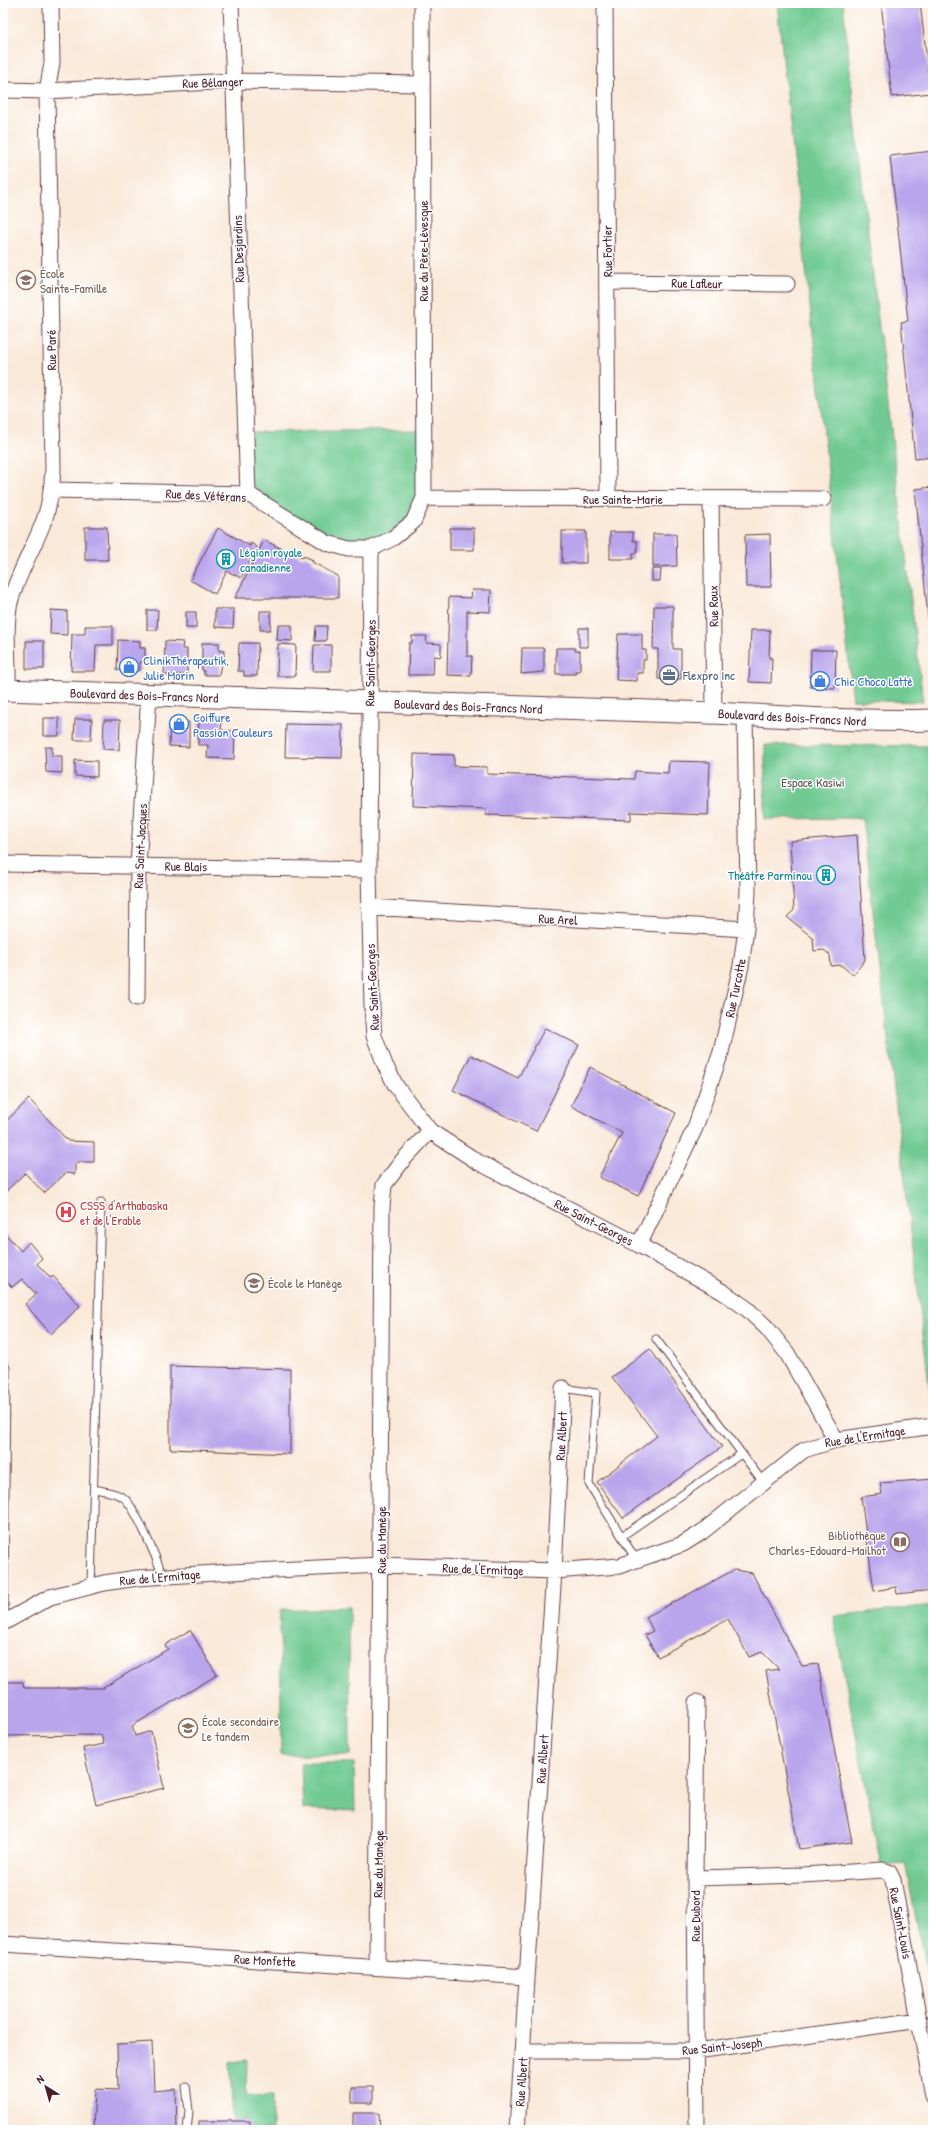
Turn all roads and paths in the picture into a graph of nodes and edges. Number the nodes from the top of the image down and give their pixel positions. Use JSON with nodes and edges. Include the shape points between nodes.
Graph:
{"nodes":[{"id":1,"x":51,"y":3,"type":"edge"},
{"id":2,"x":231,"y":3,"type":"edge"},
{"id":3,"x":422,"y":3,"type":"edge"},
{"id":4,"x":605,"y":3,"type":"edge"},
{"id":5,"x":232,"y":81,"type":"junction"},
{"id":6,"x":422,"y":84,"type":"junction"},
{"id":7,"x":3,"y":90,"type":"edge"},
{"id":8,"x":47,"y":91,"type":"junction"},
{"id":9,"x":608,"y":282,"type":"junction"},
{"id":10,"x":786,"y":284,"type":"dead end"},
{"id":11,"x":51,"y":490,"type":"junction"},
{"id":12,"x":248,"y":494,"type":"junction"},
{"id":13,"x":424,"y":498,"type":"junction"},
{"id":14,"x":608,"y":499,"type":"junction"},
{"id":15,"x":823,"y":499,"type":"dead end"},
{"id":16,"x":711,"y":500,"type":"junction"},
{"id":17,"x":371,"y":549,"type":"junction"},
{"id":18,"x":6,"y":690,"type":"edge"},
{"id":19,"x":149,"y":694,"type":"junction"},
{"id":20,"x":369,"y":704,"type":"junction"},
{"id":21,"x":714,"y":713,"type":"junction"},
{"id":22,"x":745,"y":715,"type":"junction"},
{"id":23,"x":933,"y":720,"type":"edge"},
{"id":24,"x":3,"y":864,"type":"edge"},
{"id":25,"x":138,"y":866,"type":"junction"},
{"id":26,"x":368,"y":870,"type":"junction"},
{"id":27,"x":369,"y":907,"type":"junction"},
{"id":28,"x":746,"y":929,"type":"junction"},
{"id":29,"x":137,"y":998,"type":"dead end"},
{"id":30,"x":430,"y":1131,"type":"junction"},
{"id":31,"x":101,"y":1202,"type":"dead end"},
{"id":32,"x":639,"y":1245,"type":"junction"},
{"id":33,"x":656,"y":1339,"type":"dead end"},
{"id":34,"x":3,"y":1362,"type":"edge"},
{"id":35,"x":563,"y":1388,"type":"joint"},
{"id":36,"x":933,"y":1426,"type":"edge"},
{"id":37,"x":836,"y":1440,"type":"junction"},
{"id":38,"x":741,"y":1454,"type":"junction"},
{"id":39,"x":763,"y":1482,"type":"junction"},
{"id":40,"x":94,"y":1489,"type":"junction"},
{"id":41,"x":622,"y":1536,"type":"junction"},
{"id":42,"x":637,"y":1560,"type":"junction"},
{"id":43,"x":381,"y":1565,"type":"junction"},
{"id":44,"x":554,"y":1571,"type":"junction"},
{"id":45,"x":163,"y":1576,"type":"junction"},
{"id":46,"x":91,"y":1587,"type":"junction"},
{"id":47,"x":4,"y":1622,"type":"edge"},
{"id":48,"x":697,"y":1702,"type":"dead end"},
{"id":49,"x":695,"y":1878,"type":"junction"},
{"id":50,"x":3,"y":1944,"type":"edge"},
{"id":51,"x":377,"y":1966,"type":"junction"},
{"id":52,"x":527,"y":1976,"type":"junction"},
{"id":53,"x":920,"y":2020,"type":"junction"},
{"id":54,"x":696,"y":2051,"type":"junction"},
{"id":55,"x":523,"y":2052,"type":"junction"},
{"id":56,"x":186,"y":2086,"type":"dead end"},
{"id":57,"x":933,"y":2096,"type":"edge"},
{"id":58,"x":187,"y":2130,"type":"edge"},
{"id":59,"x":517,"y":2130,"type":"edge"},
{"id":60,"x":697,"y":2130,"type":"edge"}],
"edges":[{"from":1,"to":8,"type":"street","name":"Rue Paré","via":[[52,63]]},
{"from":2,"to":5,"type":"street","name":"Rue Desjardins"},
{"from":3,"to":6,"type":"street","name":"Rue du Père-Lévesque"},
{"from":4,"to":9,"type":"street","name":"Rue Fortier"},
{"from":5,"to":6,"type":"street","name":"Rue Bélanger"},
{"from":5,"to":8,"type":"street","name":"Rue Bélanger"},
{"from":5,"to":12,"type":"street","name":"Rue Desjardins"},
{"from":6,"to":13,"type":"street","name":"Rue du Père-Lévesque"},
{"from":7,"to":8,"type":"street","name":"Rue Bélanger"},
{"from":8,"to":11,"type":"street","name":"Rue Paré","via":[[53,469]]},
{"from":9,"to":10,"type":"street","name":"Rue Lafleur"},
{"from":9,"to":14,"type":"street","name":"Rue Fortier"},
{"from":11,"to":12,"type":"street","name":"Rue des Vétérans"},
{"from":11,"to":18,"type":"street","name":"Rue Paré","via":[[43,522],[10,600]]},
{"from":12,"to":17,"type":"street","name":"Rue des Vétérans","via":[[327,543],[349,549]]},
{"from":13,"to":14,"type":"street","name":"Rue Sainte-Marie"},
{"from":13,"to":17,"type":"street","via":[[413,522],[393,538]]},
{"from":14,"to":16,"type":"street","name":"Rue Sainte-Marie"},
{"from":15,"to":16,"type":"street","name":"Rue Sainte-Marie"},
{"from":16,"to":21,"type":"street","name":"Rue Roux"},
{"from":17,"to":20,"type":"street","name":"Rue Saint-Georges"},
{"from":18,"to":19,"type":"street","name":"Boulevard des Bois-Francs Nord"},
{"from":19,"to":20,"type":"street","name":"Boulevard des Bois-Francs Nord"},
{"from":19,"to":25,"type":"street","name":"Rue Saint-Jacques"},
{"from":20,"to":21,"type":"street","name":"Boulevard des Bois-Francs Nord"},
{"from":20,"to":26,"type":"street","name":"Rue Saint-Georges"},
{"from":21,"to":22,"type":"street","name":"Boulevard des Bois-Francs Nord"},
{"from":22,"to":23,"type":"street","name":"Boulevard des Bois-Francs Nord","via":[[886,721]]},
{"from":22,"to":28,"type":"street","name":"Rue Turcotte","via":[[749,861]]},
{"from":24,"to":25,"type":"street","name":"Rue Blais"},
{"from":25,"to":26,"type":"street","name":"Rue Blais"},
{"from":25,"to":29,"type":"street","name":"Rue Saint-Jacques"},
{"from":26,"to":27,"type":"street","name":"Rue Saint-Georges"},
{"from":27,"to":28,"type":"street","name":"Rue Arel"},
{"from":27,"to":30,"type":"street","name":"Rue Saint-Georges","via":[[374,1036],[396,1086]]},
{"from":28,"to":32,"type":"street","name":"Rue Turcotte","via":[[741,966],[721,1052],[689,1141]]},
{"from":30,"to":32,"type":"street","name":"Rue Saint-Georges","via":[[478,1162]]},
{"from":30,"to":43,"type":"street","name":"Rue du Manège","via":[[403,1160],[384,1186]]},
{"from":31,"to":40,"type":"lane"},
{"from":32,"to":37,"type":"street","name":"Rue Saint-Georges","via":[[723,1292],[767,1328],[795,1365]]},
{"from":33,"to":38,"type":"lane"},
{"from":34,"to":47,"type":"lane","via":[[6,1368]]},
{"from":35,"to":41,"type":"lane","via":[[596,1394],[589,1484]]},
{"from":35,"to":44,"type":"street","name":"Rue Albert"},
{"from":36,"to":37,"type":"street","name":"Rue de l'Ermitage"},
{"from":37,"to":39,"type":"street","name":"Rue de l'Ermitage","via":[[804,1450]]},
{"from":38,"to":39,"type":"lane"},
{"from":38,"to":41,"type":"lane"},
{"from":39,"to":42,"type":"street","name":"Rue de l'Ermitage","via":[[702,1532],[683,1544]]},
{"from":40,"to":45,"type":"lane","via":[[125,1499],[154,1552]]},
{"from":40,"to":46,"type":"lane"},
{"from":41,"to":42,"type":"lane"},
{"from":42,"to":44,"type":"street","name":"Rue de l'Ermitage","via":[[620,1566]]},
{"from":43,"to":44,"type":"street","name":"Rue de l'Ermitage"},
{"from":43,"to":45,"type":"street","name":"Rue de l'Ermitage"},
{"from":43,"to":51,"type":"street","name":"Rue du Manège"},
{"from":44,"to":52,"type":"street","name":"Rue Albert"},
{"from":45,"to":46,"type":"street","name":"Rue de l'Ermitage","via":[[117,1581]]},
{"from":46,"to":47,"type":"street","name":"Rue de l'Ermitage","via":[[50,1597]]},
{"from":48,"to":49,"type":"street","name":"Rue Dubord"},
{"from":49,"to":53,"type":"street","name":"Rue Saint-Louis","via":[[883,1870],[889,1872],[893,1880]]},
{"from":49,"to":54,"type":"street","name":"Rue Dubord"},
{"from":50,"to":51,"type":"street","name":"Rue Monfette"},
{"from":51,"to":52,"type":"street","name":"Rue Monfette"},
{"from":52,"to":55,"type":"street","name":"Rue Albert"},
{"from":53,"to":54,"type":"street","name":"Rue Saint-Joseph"},
{"from":53,"to":57,"type":"street","name":"Rue Saint-Louis"},
{"from":54,"to":55,"type":"street","name":"Rue Saint-Joseph"},
{"from":54,"to":60,"type":"street","name":"Rue Dubord"},
{"from":55,"to":59,"type":"street","name":"Rue Albert"},
{"from":56,"to":58,"type":"lane","via":[[189,2110]]}]}
